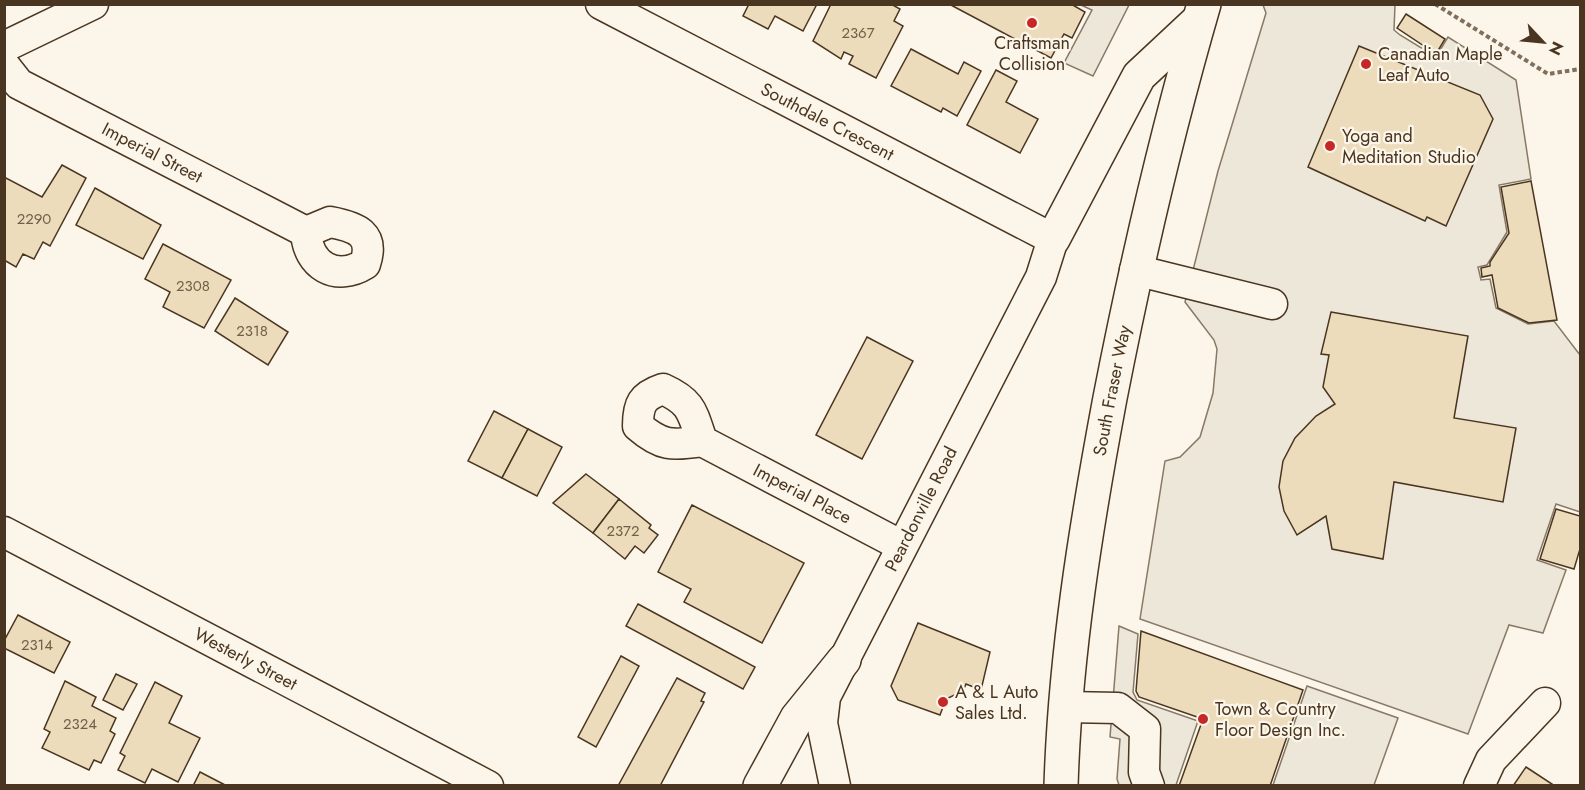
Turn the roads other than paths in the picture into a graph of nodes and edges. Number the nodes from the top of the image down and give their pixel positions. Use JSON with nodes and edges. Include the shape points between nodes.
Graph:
{"nodes":[{"id":1,"x":93,"y":4,"type":"edge"},
{"id":2,"x":601,"y":4,"type":"edge"},
{"id":3,"x":1202,"y":12,"type":"edge"},
{"id":4,"x":4,"y":47,"type":"edge"},
{"id":5,"x":4,"y":65,"type":"edge"},
{"id":6,"x":306,"y":232,"type":"dead end"},
{"id":7,"x":1053,"y":239,"type":"junction"},
{"id":8,"x":1135,"y":270,"type":"junction"},
{"id":9,"x":1272,"y":304,"type":"dead end"},
{"id":10,"x":702,"y":441,"type":"dead end"},
{"id":11,"x":4,"y":532,"type":"edge"},
{"id":12,"x":902,"y":546,"type":"junction"},
{"id":13,"x":844,"y":660,"type":"junction"},
{"id":14,"x":1545,"y":703,"type":"dead end"},
{"id":15,"x":1066,"y":707,"type":"junction"},
{"id":16,"x":488,"y":786,"type":"edge"},
{"id":17,"x":760,"y":786,"type":"edge"},
{"id":18,"x":835,"y":786,"type":"edge"},
{"id":19,"x":1061,"y":786,"type":"edge"},
{"id":20,"x":1149,"y":786,"type":"edge"},
{"id":21,"x":1479,"y":786,"type":"edge"}],
"edges":[{"from":1,"to":4,"type":"street"},
{"from":2,"to":7,"type":"street","name":"Southdale Crescent"},
{"from":3,"to":7,"type":"main road","via":[[1139,76]]},
{"from":3,"to":8,"type":"main road","name":"South Fraser Way","via":[[1163,148]]},
{"from":5,"to":6,"type":"street","name":"Imperial Street","via":[[19,84]]},
{"from":7,"to":12,"type":"street","name":"Peardonville Road","via":[[1041,277]]},
{"from":8,"to":9,"type":"street"},
{"from":8,"to":15,"type":"main road","name":"South Fraser Way","via":[[1096,474],[1070,652]]},
{"from":10,"to":12,"type":"street","name":"Imperial Place"},
{"from":11,"to":16,"type":"street","name":"Westerly Street"},
{"from":12,"to":13,"type":"street","name":"Peardonville Road"},
{"from":13,"to":17,"type":"main road","via":[[797,718]]},
{"from":13,"to":18,"type":"street","name":"Peardonville Road","via":[[825,697],[822,723]]},
{"from":14,"to":21,"type":"street","via":[[1491,760]]},
{"from":15,"to":19,"type":"main road","name":"South Fraser Way"},
{"from":15,"to":20,"type":"street","via":[[1118,708],[1145,729],[1144,772]]}]}
